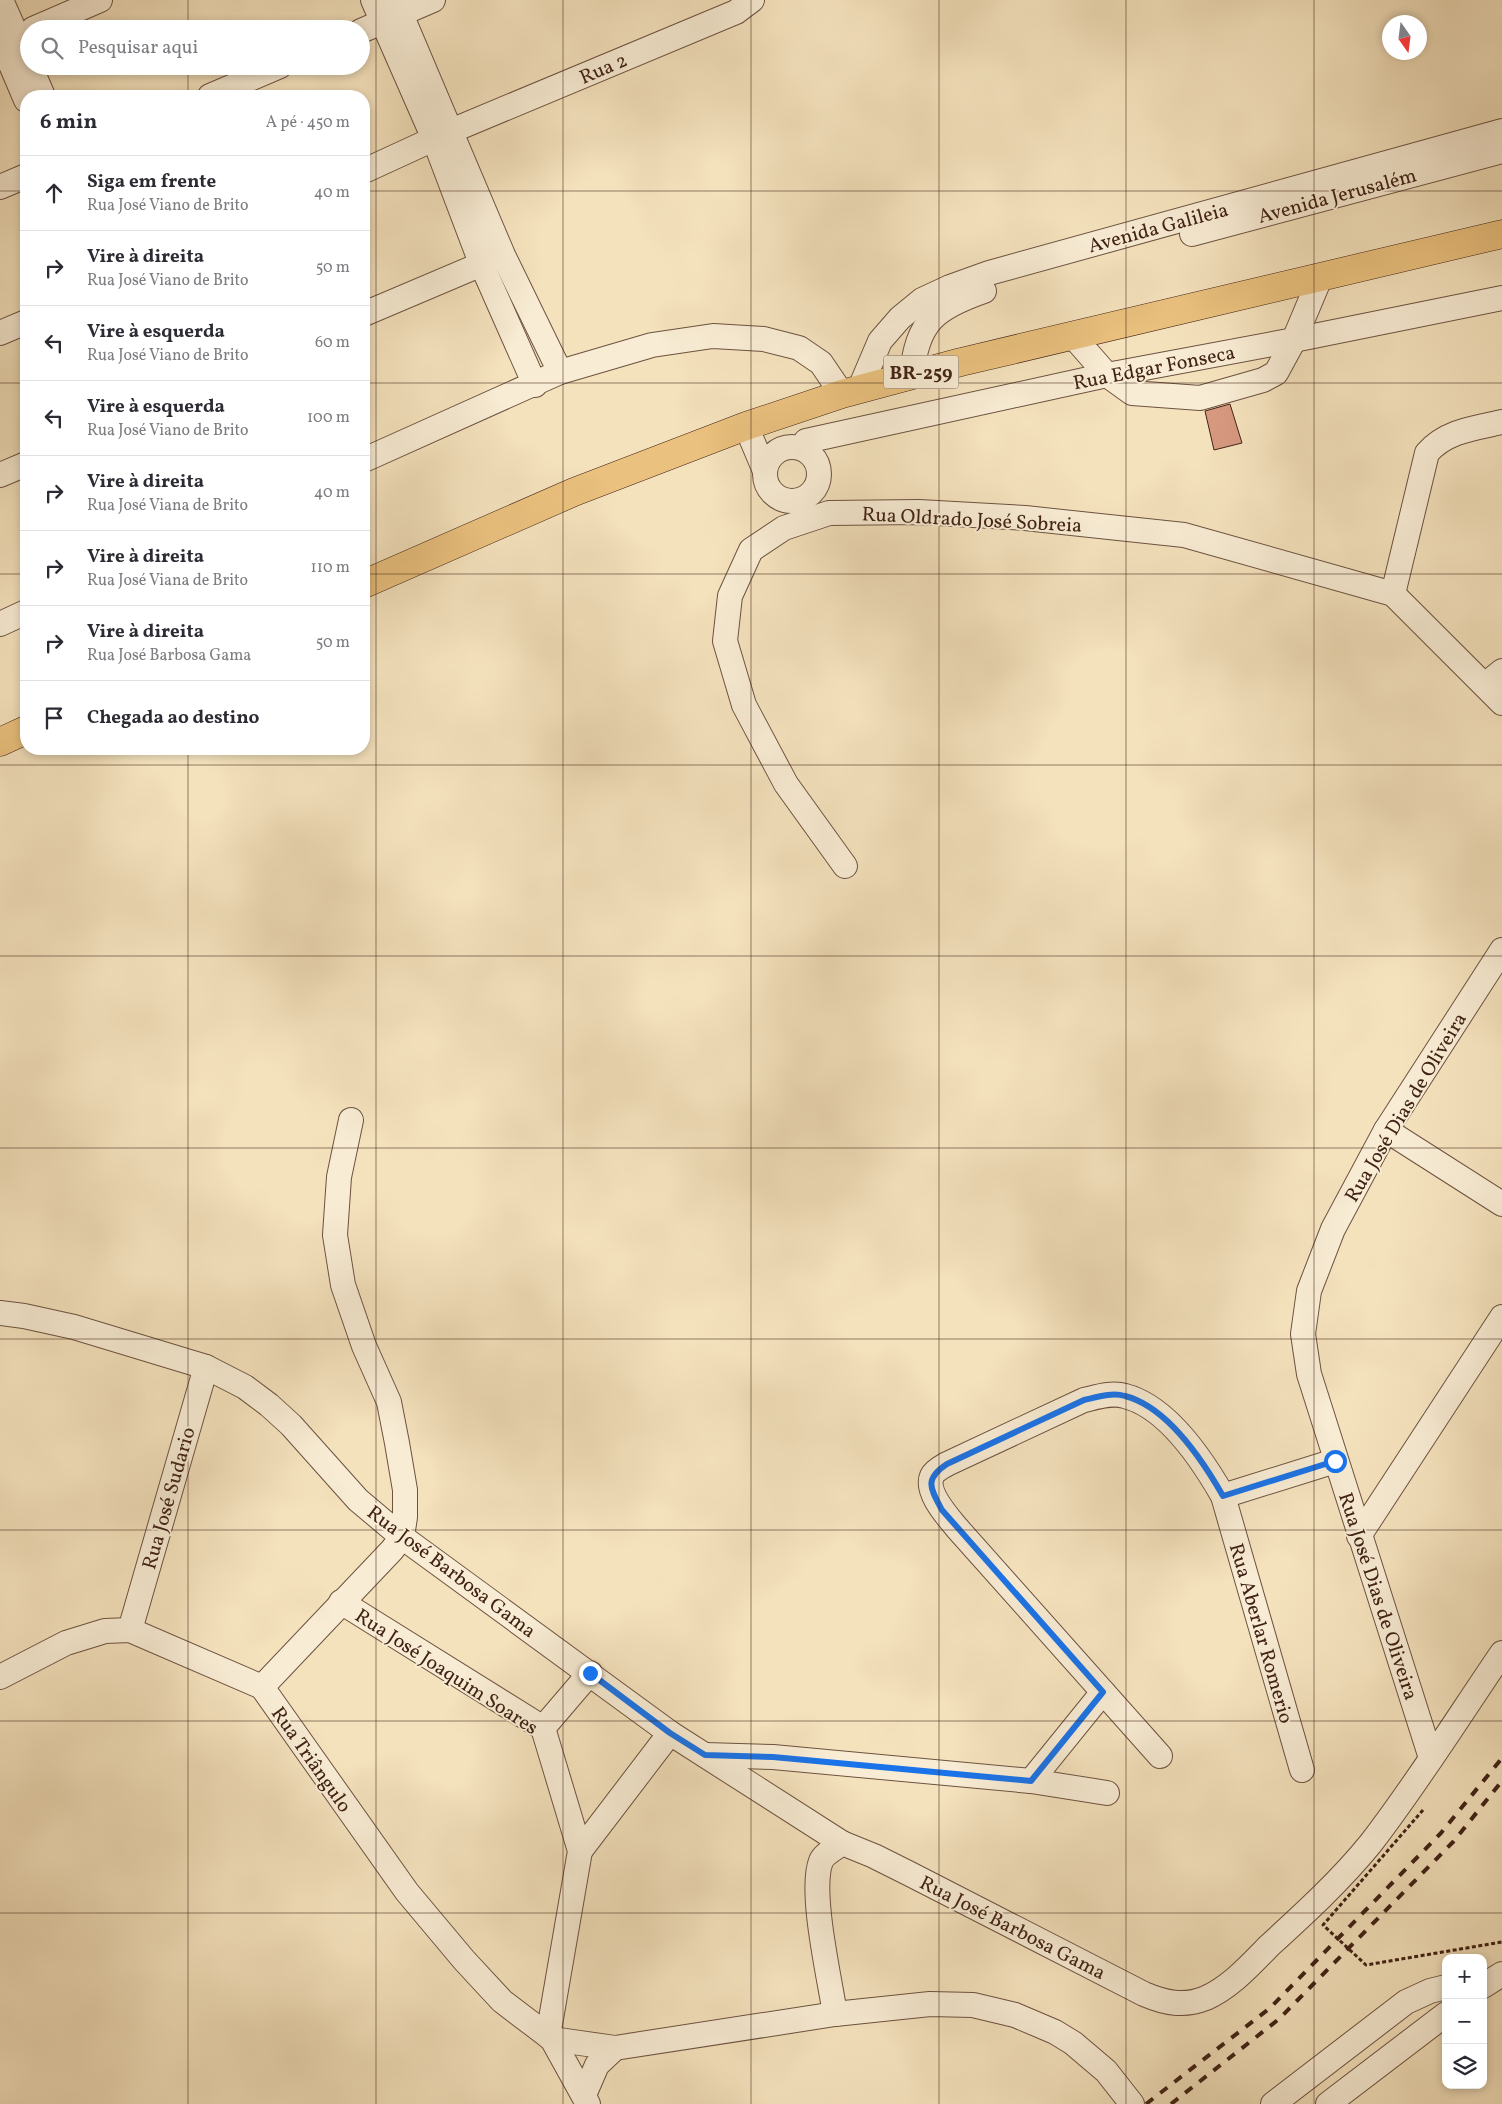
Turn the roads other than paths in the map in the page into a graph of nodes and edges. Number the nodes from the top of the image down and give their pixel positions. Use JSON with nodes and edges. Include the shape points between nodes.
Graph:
{"nodes":[{"id":1,"x":1,"y":0,"type":"edge"},
{"id":2,"x":100,"y":0,"type":"edge"},
{"id":3,"x":373,"y":0,"type":"edge"},
{"id":4,"x":434,"y":0,"type":"edge"},
{"id":5,"x":752,"y":0,"type":"edge"},
{"id":6,"x":385,"y":17,"type":"edge"},
{"id":7,"x":53,"y":20,"type":"edge"},
{"id":8,"x":13,"y":37,"type":"edge"},
{"id":9,"x":20,"y":49,"type":"edge"},
{"id":10,"x":20,"y":71,"type":"edge"},
{"id":11,"x":21,"y":75,"type":"edge"},
{"id":12,"x":34,"y":75,"type":"edge"},
{"id":13,"x":259,"y":75,"type":"edge"},
{"id":14,"x":24,"y":90,"type":"edge"},
{"id":15,"x":40,"y":90,"type":"edge"},
{"id":16,"x":224,"y":90,"type":"edge"},
{"id":17,"x":1502,"y":131,"type":"edge"},
{"id":18,"x":443,"y":135,"type":"junction"},
{"id":19,"x":1502,"y":151,"type":"edge"},
{"id":20,"x":370,"y":168,"type":"edge"},
{"id":21,"x":20,"y":179,"type":"edge"},
{"id":22,"x":0,"y":187,"type":"edge"},
{"id":23,"x":1502,"y":234,"type":"edge"},
{"id":24,"x":492,"y":259,"type":"junction"},
{"id":25,"x":1320,"y":278,"type":"junction"},
{"id":26,"x":1502,"y":298,"type":"edge"},
{"id":27,"x":370,"y":311,"type":"edge"},
{"id":28,"x":20,"y":325,"type":"edge"},
{"id":29,"x":0,"y":333,"type":"edge"},
{"id":30,"x":1072,"y":336,"type":"junction"},
{"id":31,"x":1294,"y":340,"type":"junction"},
{"id":32,"x":560,"y":372,"type":"junction"},
{"id":33,"x":912,"y":374,"type":"junction"},
{"id":34,"x":1107,"y":375,"type":"junction"},
{"id":35,"x":535,"y":385,"type":"junction"},
{"id":36,"x":851,"y":391,"type":"junction"},
{"id":37,"x":794,"y":411,"type":"junction"},
{"id":38,"x":1502,"y":422,"type":"edge"},
{"id":39,"x":746,"y":426,"type":"junction"},
{"id":40,"x":808,"y":448,"type":"junction"},
{"id":41,"x":370,"y":457,"type":"edge"},
{"id":42,"x":20,"y":467,"type":"edge"},
{"id":43,"x":765,"y":471,"type":"junction"},
{"id":44,"x":0,"y":475,"type":"edge"},
{"id":45,"x":819,"y":481,"type":"junction"},
{"id":46,"x":773,"y":494,"type":"junction"},
{"id":47,"x":829,"y":513,"type":"junction"},
{"id":48,"x":784,"y":528,"type":"junction"},
{"id":49,"x":370,"y":581,"type":"edge"},
{"id":50,"x":1392,"y":594,"type":"junction"},
{"id":51,"x":20,"y":615,"type":"edge"},
{"id":52,"x":0,"y":624,"type":"edge"},
{"id":53,"x":1494,"y":678,"type":"edge"},
{"id":54,"x":1502,"y":703,"type":"edge"},
{"id":55,"x":20,"y":733,"type":"edge"},
{"id":56,"x":0,"y":742,"type":"edge"},
{"id":57,"x":845,"y":866,"type":"dead end"},
{"id":58,"x":1502,"y":950,"type":"edge"},
{"id":59,"x":351,"y":1120,"type":"dead end"},
{"id":60,"x":1386,"y":1130,"type":"junction"},
{"id":61,"x":1502,"y":1204,"type":"edge"},
{"id":62,"x":0,"y":1313,"type":"edge"},
{"id":63,"x":1502,"y":1318,"type":"edge"},
{"id":64,"x":206,"y":1367,"type":"junction"},
{"id":65,"x":1335,"y":1461,"type":"junction"},
{"id":66,"x":1223,"y":1496,"type":"junction"},
{"id":67,"x":1359,"y":1536,"type":"junction"},
{"id":68,"x":402,"y":1537,"type":"junction"},
{"id":69,"x":341,"y":1602,"type":"junction"},
{"id":70,"x":130,"y":1630,"type":"junction"},
{"id":71,"x":1502,"y":1652,"type":"edge"},
{"id":72,"x":590,"y":1673,"type":"junction"},
{"id":73,"x":0,"y":1677,"type":"edge"},
{"id":74,"x":262,"y":1687,"type":"junction"},
{"id":75,"x":1103,"y":1692,"type":"junction"},
{"id":76,"x":543,"y":1728,"type":"junction"},
{"id":77,"x":670,"y":1733,"type":"junction"},
{"id":78,"x":705,"y":1755,"type":"junction"},
{"id":79,"x":1160,"y":1756,"type":"dead end"},
{"id":80,"x":1431,"y":1758,"type":"junction"},
{"id":81,"x":1302,"y":1770,"type":"dead end"},
{"id":82,"x":1031,"y":1781,"type":"junction"},
{"id":83,"x":1107,"y":1792,"type":"dead end"},
{"id":84,"x":842,"y":1843,"type":"junction"},
{"id":85,"x":580,"y":1851,"type":"junction"},
{"id":86,"x":1502,"y":1974,"type":"edge"},
{"id":87,"x":1487,"y":1983,"type":"edge"},
{"id":88,"x":1442,"y":1989,"type":"edge"},
{"id":89,"x":835,"y":2014,"type":"junction"},
{"id":90,"x":1442,"y":2017,"type":"edge"},
{"id":91,"x":550,"y":2037,"type":"junction"},
{"id":92,"x":615,"y":2048,"type":"junction"},
{"id":93,"x":1127,"y":2097,"type":"edge"},
{"id":94,"x":586,"y":2099,"type":"edge"},
{"id":95,"x":1273,"y":2104,"type":"edge"},
{"id":96,"x":1328,"y":2104,"type":"edge"}],
"edges":[{"from":1,"to":8,"type":"street"},
{"from":2,"to":7,"type":"street"},
{"from":3,"to":6,"type":"street"},
{"from":4,"to":6,"type":"street"},
{"from":5,"to":18,"type":"street","name":"Rua 2","via":[[736,12]]},
{"from":6,"to":18,"type":"street"},
{"from":8,"to":9,"type":"street"},
{"from":8,"to":10,"type":"street"},
{"from":11,"to":14,"type":"street"},
{"from":12,"to":15,"type":"street"},
{"from":13,"to":16,"type":"street"},
{"from":17,"to":36,"type":"street","name":"Avenida Galileia","via":[[989,273],[950,287],[922,300],[895,324],[880,341]]},
{"from":18,"to":20,"type":"street","name":"Rua 2"},
{"from":18,"to":24,"type":"street"},
{"from":19,"to":33,"type":"street","name":"Avenida Jerusalém","via":[[997,286],[961,299],[937,313],[921,331]]},
{"from":21,"to":22,"type":"street"},
{"from":23,"to":25,"type":"highway","number":"BR-259"},
{"from":24,"to":27,"type":"street"},
{"from":24,"to":32,"type":"street"},
{"from":24,"to":35,"type":"street"},
{"from":25,"to":30,"type":"highway","number":"BR-259"},
{"from":25,"to":31,"type":"street"},
{"from":26,"to":31,"type":"street","name":"Rua Edgar Fonseca"},
{"from":28,"to":29,"type":"street"},
{"from":30,"to":33,"type":"highway","number":"BR-259"},
{"from":30,"to":34,"type":"street"},
{"from":31,"to":34,"type":"street","name":"Rua Edgar Fonseca"},
{"from":31,"to":34,"type":"street","via":[[1276,373],[1263,380],[1200,398],[1132,393]]},
{"from":32,"to":35,"type":"street"},
{"from":32,"to":36,"type":"street","via":[[678,341],[713,336],[764,339],[798,348],[822,363]]},
{"from":33,"to":36,"type":"highway","number":"BR-259"},
{"from":34,"to":40,"type":"street","name":"Rua Edgar Fonseca"},
{"from":35,"to":41,"type":"street"},
{"from":36,"to":37,"type":"highway","number":"BR-259"},
{"from":37,"to":39,"type":"highway","number":"BR-259"},
{"from":37,"to":40,"type":"street"},
{"from":38,"to":50,"type":"street","via":[[1448,436],[1427,453]]},
{"from":39,"to":43,"type":"street"},
{"from":39,"to":49,"type":"highway","number":"BR-259","via":[[574,492]]},
{"from":40,"to":43,"type":"street","via":[[779,451],[767,463]]},
{"from":40,"to":45,"type":"street","via":[[817,462]]},
{"from":42,"to":44,"type":"street"},
{"from":43,"to":46,"type":"street","via":[[765,480]]},
{"from":45,"to":46,"type":"street","via":[[815,490],[800,500],[781,500]]},
{"from":45,"to":47,"type":"street"},
{"from":46,"to":48,"type":"street"},
{"from":47,"to":48,"type":"street","name":"Rua Oldrado José Sobreia"},
{"from":47,"to":50,"type":"street","name":"Rua Oldrado José Sobreia","via":[[919,512],[1026,518],[1184,535]]},
{"from":48,"to":57,"type":"street","name":"Rua Oldrado José Sobreia","via":[[751,550],[730,596],[725,641],[744,706],[786,784]]},
{"from":50,"to":53,"type":"street","name":"Rua Oldrado José Sobreia"},
{"from":51,"to":52,"type":"street"},
{"from":53,"to":54,"type":"street","name":"Rua Oldrado José Sobreia"},
{"from":55,"to":56,"type":"highway"},
{"from":58,"to":60,"type":"street","name":"Rua José Dias de Oliveira"},
{"from":59,"to":68,"type":"street","via":[[339,1177],[335,1235],[343,1285],[364,1346],[389,1402],[405,1490]]},
{"from":60,"to":61,"type":"street"},
{"from":60,"to":65,"type":"street","name":"Rua José Dias de Oliveira","via":[[1333,1229],[1309,1291],[1302,1334],[1308,1374]]},
{"from":62,"to":64,"type":"street","name":"Rua José Barbosa Gama","via":[[74,1327]]},
{"from":63,"to":67,"type":"street"},
{"from":64,"to":68,"type":"street","name":"Rua José Barbosa Gama","via":[[245,1387],[269,1405],[358,1500]]},
{"from":64,"to":70,"type":"street","name":"Rua José Sudario"},
{"from":65,"to":66,"type":"street"},
{"from":65,"to":67,"type":"street","name":"Rua José Dias de Oliveira"},
{"from":66,"to":75,"type":"street","name":"Rua Aberlar Romerio","via":[[1205,1464],[1175,1429],[1145,1404],[1125,1395],[1107,1394],[1084,1400],[947,1464],[932,1477],[931,1484],[942,1510]]},
{"from":66,"to":81,"type":"street","name":"Rua Aberlar Romerio"},
{"from":67,"to":80,"type":"street","name":"Rua José Dias de Oliveira"},
{"from":68,"to":69,"type":"street"},
{"from":68,"to":72,"type":"street","name":"Rua José Barbosa Gama"},
{"from":69,"to":74,"type":"street"},
{"from":69,"to":76,"type":"street","name":"Rua José Joaquim Soares"},
{"from":70,"to":73,"type":"street","name":"Rua Triângulo","via":[[105,1631],[66,1643]]},
{"from":70,"to":74,"type":"street","name":"Rua Triângulo"},
{"from":71,"to":80,"type":"street"},
{"from":72,"to":76,"type":"street"},
{"from":72,"to":77,"type":"street","name":"Rua José Barbosa Gama"},
{"from":74,"to":91,"type":"street","name":"Rua Triângulo","via":[[413,1900],[502,2001]]},
{"from":75,"to":79,"type":"street"},
{"from":75,"to":82,"type":"street"},
{"from":76,"to":85,"type":"street","name":"Rua José Joaquim Soares"},
{"from":77,"to":78,"type":"street","name":"Rua José Barbosa Gama"},
{"from":77,"to":85,"type":"street"},
{"from":78,"to":82,"type":"street","via":[[773,1757]]},
{"from":78,"to":84,"type":"street","name":"Rua José Barbosa Gama"},
{"from":80,"to":84,"type":"street","name":"Rua José Barbosa Gama","via":[[1370,1844],[1336,1883],[1230,1983],[1206,1997],[1185,2004],[1164,2002],[1144,1994]]},
{"from":82,"to":83,"type":"street"},
{"from":84,"to":89,"type":"street","via":[[822,1859],[817,1878],[818,1905]]},
{"from":85,"to":91,"type":"street","name":"Rua José Joaquim Soares"},
{"from":86,"to":87,"type":"street"},
{"from":88,"to":95,"type":"street","via":[[1406,2002]]},
{"from":89,"to":92,"type":"street"},
{"from":89,"to":93,"type":"street","via":[[951,2004],[994,2009],[1035,2022],[1067,2040],[1090,2057]]},
{"from":90,"to":96,"type":"street"},
{"from":91,"to":92,"type":"street"},
{"from":91,"to":94,"type":"street"},
{"from":92,"to":94,"type":"street","via":[[597,2065]]}]}
